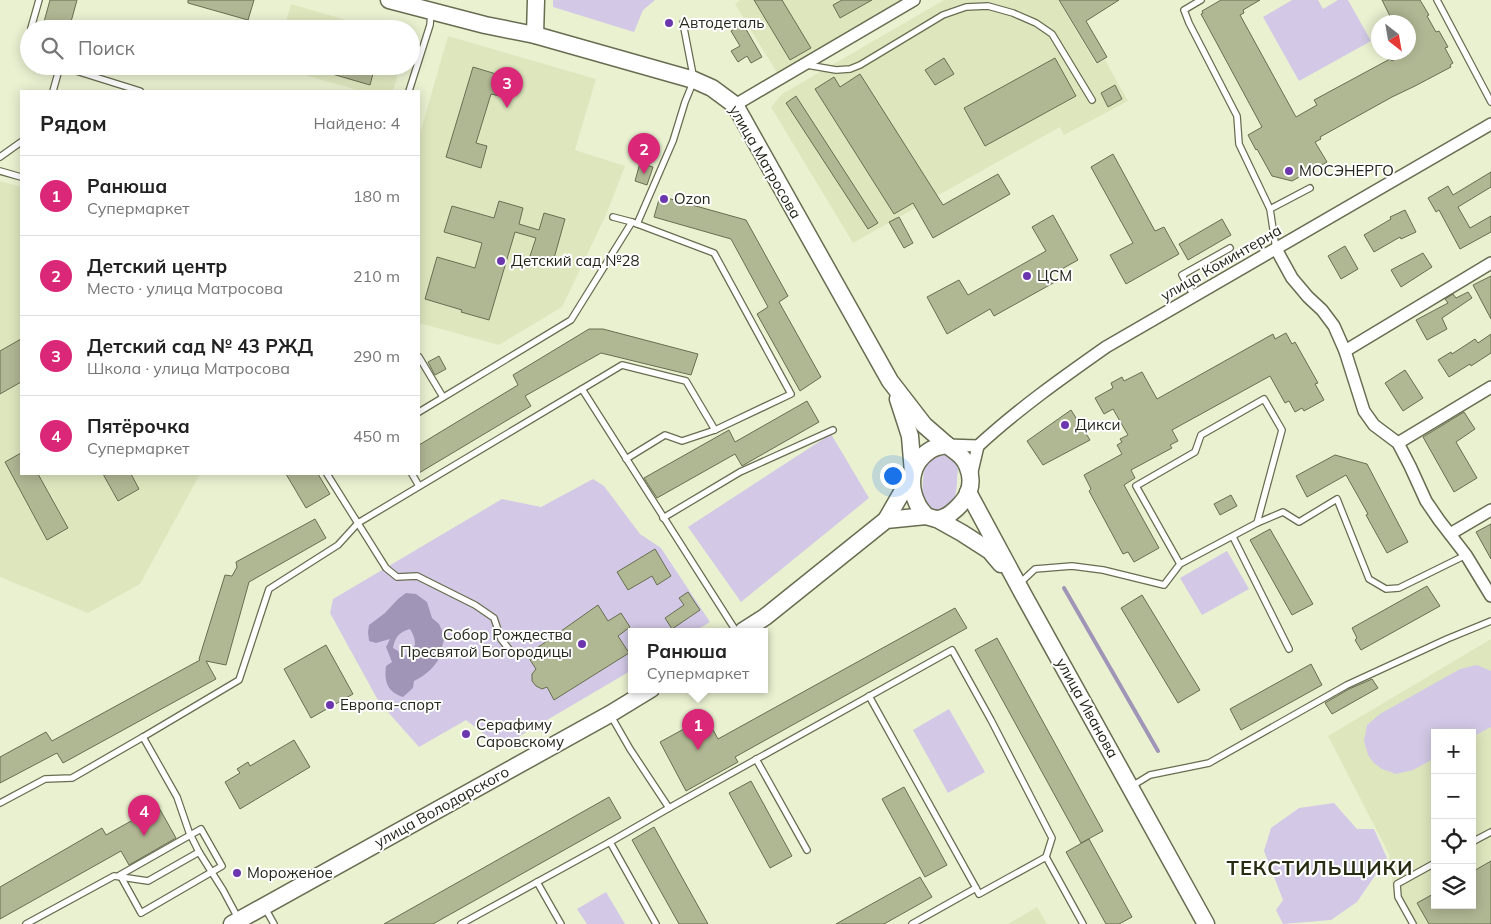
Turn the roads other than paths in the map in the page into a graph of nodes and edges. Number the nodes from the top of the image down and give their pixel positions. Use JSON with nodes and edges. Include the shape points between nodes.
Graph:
{"nodes":[{"id":1,"x":39,"y":0,"type":"edge"},
{"id":2,"x":389,"y":0,"type":"edge"},
{"id":3,"x":536,"y":0,"type":"edge"},
{"id":4,"x":914,"y":0,"type":"edge"},
{"id":5,"x":1201,"y":0,"type":"edge"},
{"id":6,"x":1437,"y":0,"type":"edge"},
{"id":7,"x":432,"y":11,"type":"junction"},
{"id":8,"x":33,"y":20,"type":"edge"},
{"id":9,"x":683,"y":23,"type":"dead end"},
{"id":10,"x":536,"y":34,"type":"junction"},
{"id":11,"x":420,"y":56,"type":"edge"},
{"id":12,"x":803,"y":65,"type":"junction"},
{"id":13,"x":57,"y":75,"type":"edge"},
{"id":14,"x":89,"y":75,"type":"edge"},
{"id":15,"x":414,"y":75,"type":"edge"},
{"id":16,"x":694,"y":80,"type":"junction"},
{"id":17,"x":53,"y":90,"type":"edge"},
{"id":18,"x":137,"y":90,"type":"edge"},
{"id":19,"x":409,"y":90,"type":"edge"},
{"id":20,"x":1092,"y":100,"type":"dead end"},
{"id":21,"x":1491,"y":102,"type":"edge"},
{"id":22,"x":735,"y":105,"type":"junction"},
{"id":23,"x":1491,"y":124,"type":"edge"},
{"id":24,"x":20,"y":143,"type":"edge"},
{"id":25,"x":0,"y":156,"type":"edge"},
{"id":26,"x":0,"y":171,"type":"edge"},
{"id":27,"x":20,"y":177,"type":"edge"},
{"id":28,"x":1310,"y":188,"type":"dead end"},
{"id":29,"x":1270,"y":209,"type":"junction"},
{"id":30,"x":613,"y":217,"type":"dead end"},
{"id":31,"x":634,"y":223,"type":"junction"},
{"id":32,"x":1230,"y":248,"type":"dead end"},
{"id":33,"x":1276,"y":249,"type":"junction"},
{"id":34,"x":1491,"y":263,"type":"edge"},
{"id":35,"x":1194,"y":296,"type":"junction"},
{"id":36,"x":1345,"y":351,"type":"junction"},
{"id":37,"x":420,"y":359,"type":"edge"},
{"id":38,"x":894,"y":386,"type":"junction"},
{"id":39,"x":1491,"y":387,"type":"edge"},
{"id":40,"x":582,"y":389,"type":"junction"},
{"id":41,"x":443,"y":397,"type":"junction"},
{"id":42,"x":420,"y":411,"type":"edge"},
{"id":43,"x":715,"y":430,"type":"junction"},
{"id":44,"x":833,"y":430,"type":"dead end"},
{"id":45,"x":1398,"y":443,"type":"junction"},
{"id":46,"x":947,"y":445,"type":"junction"},
{"id":47,"x":978,"y":446,"type":"junction"},
{"id":48,"x":626,"y":459,"type":"junction"},
{"id":49,"x":913,"y":473,"type":"junction"},
{"id":50,"x":327,"y":475,"type":"edge"},
{"id":51,"x":413,"y":475,"type":"edge"},
{"id":52,"x":419,"y":486,"type":"junction"},
{"id":53,"x":969,"y":486,"type":"junction"},
{"id":54,"x":1491,"y":510,"type":"edge"},
{"id":55,"x":663,"y":518,"type":"junction"},
{"id":56,"x":931,"y":518,"type":"junction"},
{"id":57,"x":886,"y":520,"type":"junction"},
{"id":58,"x":358,"y":522,"type":"junction"},
{"id":59,"x":1257,"y":523,"type":"junction"},
{"id":60,"x":1450,"y":534,"type":"junction"},
{"id":61,"x":1233,"y":537,"type":"junction"},
{"id":62,"x":1466,"y":555,"type":"junction"},
{"id":63,"x":1180,"y":564,"type":"junction"},
{"id":64,"x":1018,"y":584,"type":"junction"},
{"id":65,"x":1491,"y":596,"type":"edge"},
{"id":66,"x":1491,"y":622,"type":"edge"},
{"id":67,"x":734,"y":628,"type":"edge"},
{"id":68,"x":748,"y":628,"type":"edge"},
{"id":69,"x":1289,"y":649,"type":"dead end"},
{"id":70,"x":512,"y":653,"type":"dead end"},
{"id":71,"x":645,"y":693,"type":"edge"},
{"id":72,"x":869,"y":696,"type":"junction"},
{"id":73,"x":610,"y":714,"type":"junction"},
{"id":74,"x":143,"y":737,"type":"junction"},
{"id":75,"x":756,"y":759,"type":"junction"},
{"id":76,"x":1130,"y":787,"type":"junction"},
{"id":77,"x":0,"y":803,"type":"edge"},
{"id":78,"x":669,"y":808,"type":"junction"},
{"id":79,"x":1491,"y":832,"type":"edge"},
{"id":80,"x":1476,"y":840,"type":"edge"},
{"id":81,"x":610,"y":842,"type":"junction"},
{"id":82,"x":807,"y":850,"type":"dead end"},
{"id":83,"x":200,"y":852,"type":"junction"},
{"id":84,"x":1046,"y":857,"type":"junction"},
{"id":85,"x":1433,"y":864,"type":"edge"},
{"id":86,"x":212,"y":872,"type":"junction"},
{"id":87,"x":537,"y":882,"type":"junction"},
{"id":88,"x":976,"y":888,"type":"junction"},
{"id":89,"x":264,"y":906,"type":"junction"},
{"id":90,"x":236,"y":922,"type":"edge"},
{"id":91,"x":26,"y":924,"type":"edge"},
{"id":92,"x":274,"y":924,"type":"edge"},
{"id":93,"x":461,"y":924,"type":"edge"},
{"id":94,"x":560,"y":924,"type":"edge"},
{"id":95,"x":656,"y":924,"type":"edge"},
{"id":96,"x":912,"y":924,"type":"edge"},
{"id":97,"x":1083,"y":924,"type":"edge"},
{"id":98,"x":1206,"y":924,"type":"edge"},
{"id":99,"x":1413,"y":924,"type":"edge"}],
"edges":[{"from":1,"to":8,"type":"lane"},
{"from":2,"to":7,"type":"street","name":"улица Матросова"},
{"from":3,"to":10,"type":"street"},
{"from":4,"to":12,"type":"street"},
{"from":5,"to":29,"type":"lane","via":[[1184,10],[1237,116],[1239,144]]},
{"from":6,"to":21,"type":"lane"},
{"from":7,"to":10,"type":"street","name":"улица Матросова"},
{"from":7,"to":11,"type":"lane"},
{"from":9,"to":16,"type":"lane"},
{"from":10,"to":16,"type":"street","name":"улица Матросова"},
{"from":12,"to":20,"type":"lane","via":[[850,69],[943,15],[966,7],[988,6],[1036,22],[1052,34]]},
{"from":12,"to":22,"type":"street"},
{"from":13,"to":17,"type":"lane"},
{"from":14,"to":18,"type":"lane"},
{"from":15,"to":19,"type":"lane"},
{"from":16,"to":22,"type":"street","name":"улица Матросова","via":[[712,88]]},
{"from":16,"to":31,"type":"lane","via":[[674,141]]},
{"from":22,"to":38,"type":"street","name":"улица Матросова"},
{"from":23,"to":33,"type":"street","name":"улица Коминтерна"},
{"from":24,"to":25,"type":"lane"},
{"from":26,"to":27,"type":"lane"},
{"from":28,"to":29,"type":"lane"},
{"from":29,"to":33,"type":"lane"},
{"from":30,"to":31,"type":"lane"},
{"from":31,"to":41,"type":"lane","via":[[570,320]]},
{"from":31,"to":43,"type":"lane","via":[[714,253],[791,394]]},
{"from":32,"to":35,"type":"lane","via":[[1182,275]]},
{"from":33,"to":35,"type":"street","name":"улица Коминтерна"},
{"from":33,"to":36,"type":"street","via":[[1292,278],[1334,326]]},
{"from":34,"to":36,"type":"street"},
{"from":35,"to":47,"type":"street","name":"улица Коминтерна","via":[[1106,347],[1051,385]]},
{"from":36,"to":45,"type":"street","via":[[1364,410],[1374,425]]},
{"from":37,"to":41,"type":"lane"},
{"from":38,"to":46,"type":"street","name":"улица Матросова","via":[[924,425]]},
{"from":38,"to":49,"type":"street","via":[[910,436]]},
{"from":39,"to":45,"type":"street"},
{"from":40,"to":43,"type":"lane","via":[[622,365],[686,381]]},
{"from":40,"to":48,"type":"lane"},
{"from":40,"to":52,"type":"lane"},
{"from":41,"to":42,"type":"lane"},
{"from":43,"to":48,"type":"lane","via":[[682,441],[665,435]]},
{"from":44,"to":55,"type":"lane","via":[[740,472]]},
{"from":45,"to":60,"type":"street","via":[[1426,502]]},
{"from":46,"to":47,"type":"street"},
{"from":46,"to":49,"type":"street","via":[[930,450],[917,461]]},
{"from":46,"to":53,"type":"street","via":[[963,458],[968,468]]},
{"from":47,"to":53,"type":"street"},
{"from":48,"to":55,"type":"lane"},
{"from":49,"to":56,"type":"street","via":[[912,485],[917,504]]},
{"from":49,"to":57,"type":"street"},
{"from":50,"to":58,"type":"lane"},
{"from":51,"to":52,"type":"lane"},
{"from":52,"to":58,"type":"lane"},
{"from":53,"to":56,"type":"street","via":[[955,510],[946,517]]},
{"from":53,"to":64,"type":"street","name":"улица Иванова"},
{"from":54,"to":60,"type":"street"},
{"from":55,"to":67,"type":"lane"},
{"from":56,"to":57,"type":"street"},
{"from":56,"to":64,"type":"street","via":[[990,551]]},
{"from":57,"to":68,"type":"street"},
{"from":58,"to":70,"type":"lane","via":[[386,568],[398,577],[417,576],[475,605],[494,618],[501,639]]},
{"from":58,"to":74,"type":"lane","via":[[338,545],[269,589],[239,680]]},
{"from":59,"to":61,"type":"lane"},
{"from":59,"to":62,"type":"lane","via":[[1283,512],[1299,522],[1337,499],[1370,579],[1386,589],[1399,588]]},
{"from":59,"to":63,"type":"lane","via":[[1282,430],[1264,399],[1201,435],[1195,452],[1136,486]]},
{"from":60,"to":62,"type":"street"},
{"from":61,"to":63,"type":"lane"},
{"from":61,"to":69,"type":"lane"},
{"from":62,"to":65,"type":"street"},
{"from":63,"to":64,"type":"lane","via":[[1164,585],[1072,566],[1035,569]]},
{"from":64,"to":76,"type":"street","name":"улица Иванова"},
{"from":66,"to":76,"type":"lane","via":[[1347,685],[1209,763],[1150,775]]},
{"from":71,"to":73,"type":"street","name":"улица Володарского"},
{"from":72,"to":75,"type":"lane"},
{"from":72,"to":84,"type":"lane","via":[[952,650],[1052,838]]},
{"from":72,"to":88,"type":"lane"},
{"from":73,"to":78,"type":"lane"},
{"from":73,"to":89,"type":"street","name":"улица Володарского"},
{"from":74,"to":77,"type":"lane","via":[[72,778],[45,779]]},
{"from":74,"to":83,"type":"lane","via":[[176,797]]},
{"from":75,"to":78,"type":"lane"},
{"from":75,"to":82,"type":"lane"},
{"from":76,"to":98,"type":"street","name":"улица Иванова"},
{"from":78,"to":81,"type":"lane"},
{"from":79,"to":80,"type":"lane"},
{"from":81,"to":87,"type":"lane"},
{"from":81,"to":95,"type":"lane"},
{"from":83,"to":86,"type":"lane"},
{"from":83,"to":91,"type":"lane","via":[[148,880],[114,876]]},
{"from":84,"to":88,"type":"lane","via":[[979,894]]},
{"from":84,"to":97,"type":"lane"},
{"from":85,"to":99,"type":"lane","via":[[1397,884],[1398,897]]},
{"from":86,"to":86,"type":"lane","via":[[141,913],[120,875],[201,829],[222,866]]},
{"from":86,"to":90,"type":"lane"},
{"from":87,"to":93,"type":"lane"},
{"from":87,"to":94,"type":"lane"},
{"from":88,"to":96,"type":"lane"},
{"from":89,"to":90,"type":"street","name":"улица Володарского"},
{"from":89,"to":92,"type":"lane"}]}
